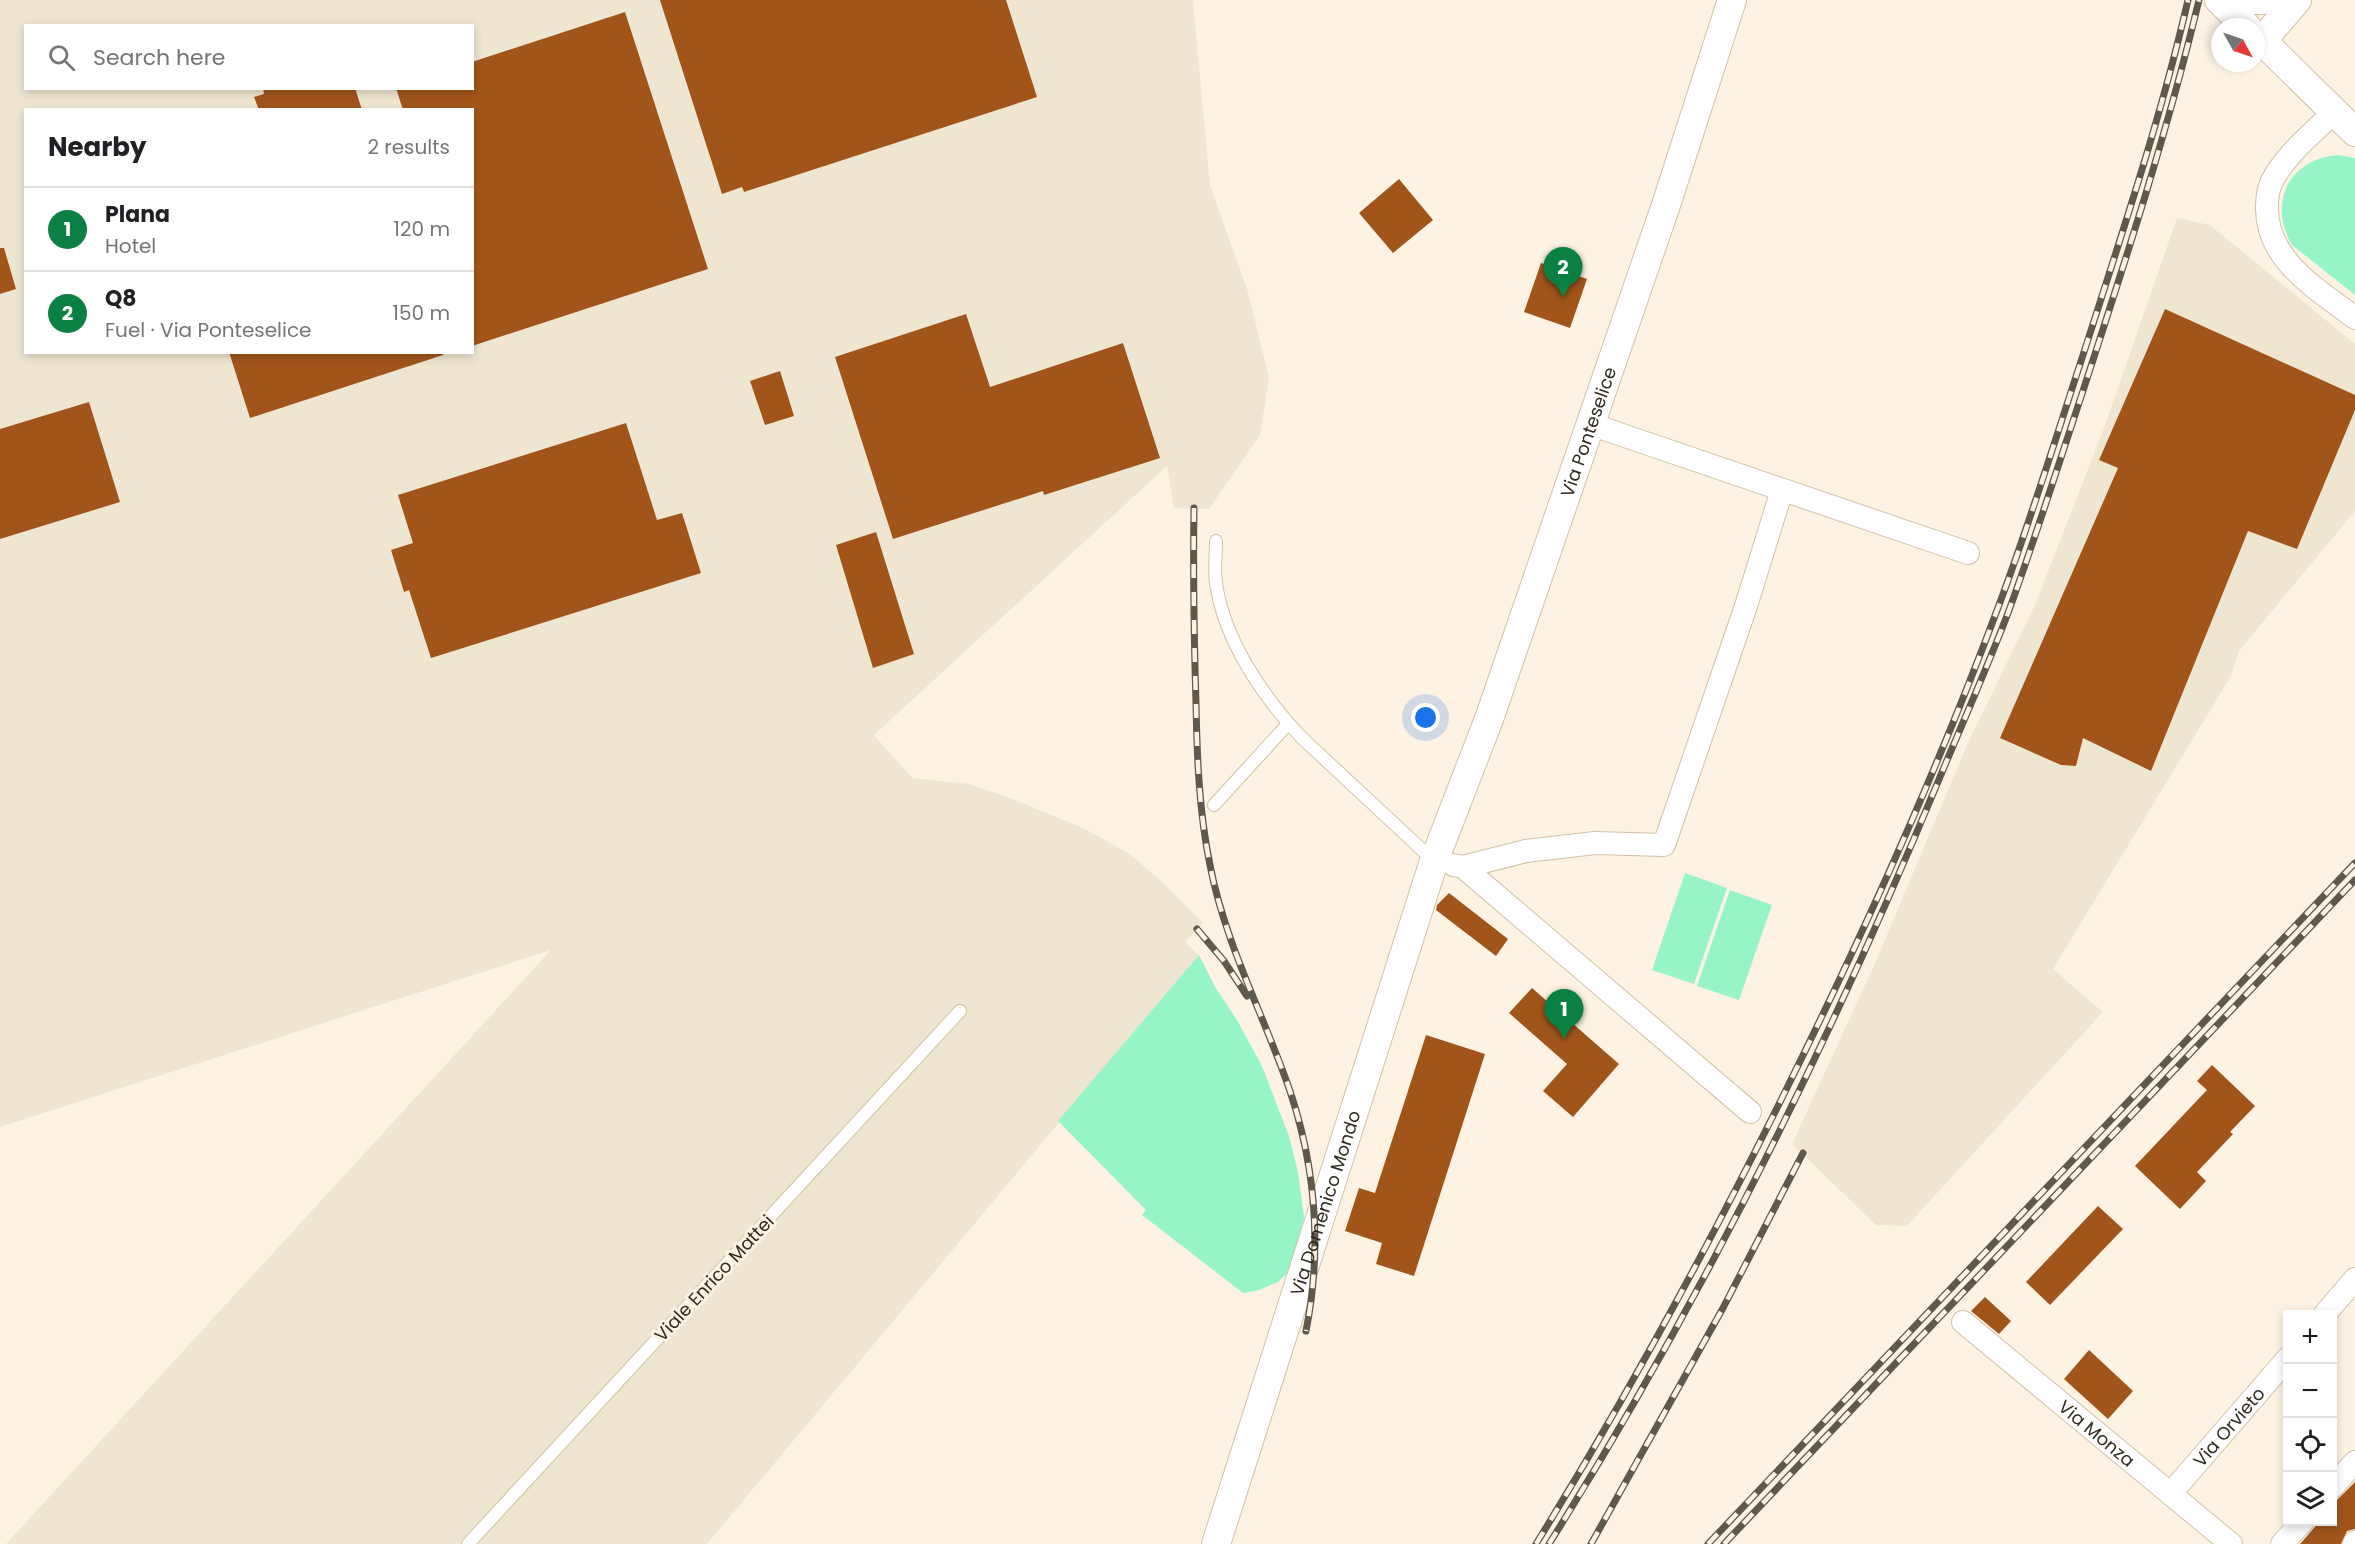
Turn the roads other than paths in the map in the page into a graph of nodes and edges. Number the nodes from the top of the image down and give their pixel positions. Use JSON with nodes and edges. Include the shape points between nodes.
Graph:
{"nodes":[{"id":1,"x":1732,"y":0,"type":"edge"},
{"id":2,"x":2219,"y":0,"type":"edge"},
{"id":3,"x":2234,"y":0,"type":"edge"},
{"id":4,"x":2264,"y":0,"type":"edge"},
{"id":5,"x":2297,"y":0,"type":"edge"},
{"id":6,"x":2238,"y":18,"type":"edge"},
{"id":7,"x":2265,"y":27,"type":"edge"},
{"id":8,"x":2265,"y":45,"type":"edge"},
{"id":9,"x":2334,"y":112,"type":"junction"},
{"id":10,"x":2355,"y":132,"type":"edge"},
{"id":11,"x":2355,"y":318,"type":"edge"},
{"id":12,"x":1590,"y":424,"type":"junction"},
{"id":13,"x":1782,"y":490,"type":"junction"},
{"id":14,"x":1216,"y":541,"type":"dead end"},
{"id":15,"x":1968,"y":553,"type":"dead end"},
{"id":16,"x":1288,"y":724,"type":"junction"},
{"id":17,"x":1214,"y":805,"type":"dead end"},
{"id":18,"x":1434,"y":861,"type":"junction"},
{"id":19,"x":1463,"y":867,"type":"junction"},
{"id":20,"x":960,"y":1011,"type":"dead end"},
{"id":21,"x":1750,"y":1112,"type":"dead end"},
{"id":22,"x":2355,"y":1279,"type":"edge"},
{"id":23,"x":2328,"y":1310,"type":"edge"},
{"id":24,"x":1963,"y":1322,"type":"dead end"},
{"id":25,"x":2283,"y":1364,"type":"edge"},
{"id":26,"x":2355,"y":1462,"type":"edge"},
{"id":27,"x":2337,"y":1482,"type":"edge"},
{"id":28,"x":2171,"y":1493,"type":"junction"},
{"id":29,"x":2298,"y":1526,"type":"edge"},
{"id":30,"x":468,"y":1544,"type":"edge"},
{"id":31,"x":1216,"y":1544,"type":"edge"},
{"id":32,"x":2231,"y":1544,"type":"edge"},
{"id":33,"x":2282,"y":1544,"type":"edge"}],
"edges":[{"from":1,"to":12,"type":"street","name":"Via Ponteselice"},
{"from":2,"to":6,"type":"street"},
{"from":3,"to":4,"type":"street"},
{"from":5,"to":7,"type":"street"},
{"from":8,"to":9,"type":"street"},
{"from":9,"to":10,"type":"street"},
{"from":9,"to":11,"type":"street","via":[[2272,181],[2266,219],[2274,245],[2287,262]]},
{"from":12,"to":13,"type":"street"},
{"from":12,"to":18,"type":"street","name":"Via Ponteselice","via":[[1489,719]]},
{"from":13,"to":15,"type":"street"},
{"from":13,"to":19,"type":"street","via":[[1664,845],[1595,843],[1526,851]]},
{"from":14,"to":16,"type":"lane","via":[[1216,580],[1230,634]]},
{"from":16,"to":17,"type":"lane"},
{"from":16,"to":18,"type":"lane"},
{"from":18,"to":19,"type":"street"},
{"from":18,"to":31,"type":"street","name":"Via Domenico Mondo"},
{"from":19,"to":21,"type":"street"},
{"from":20,"to":30,"type":"lane","name":"Viale Enrico Mattei"},
{"from":22,"to":23,"type":"street"},
{"from":24,"to":28,"type":"street","name":"Via Monza"},
{"from":25,"to":28,"type":"street","name":"Via Orvieto"},
{"from":26,"to":27,"type":"street"},
{"from":28,"to":32,"type":"street","name":"Via Monza"},
{"from":29,"to":33,"type":"street"}]}
